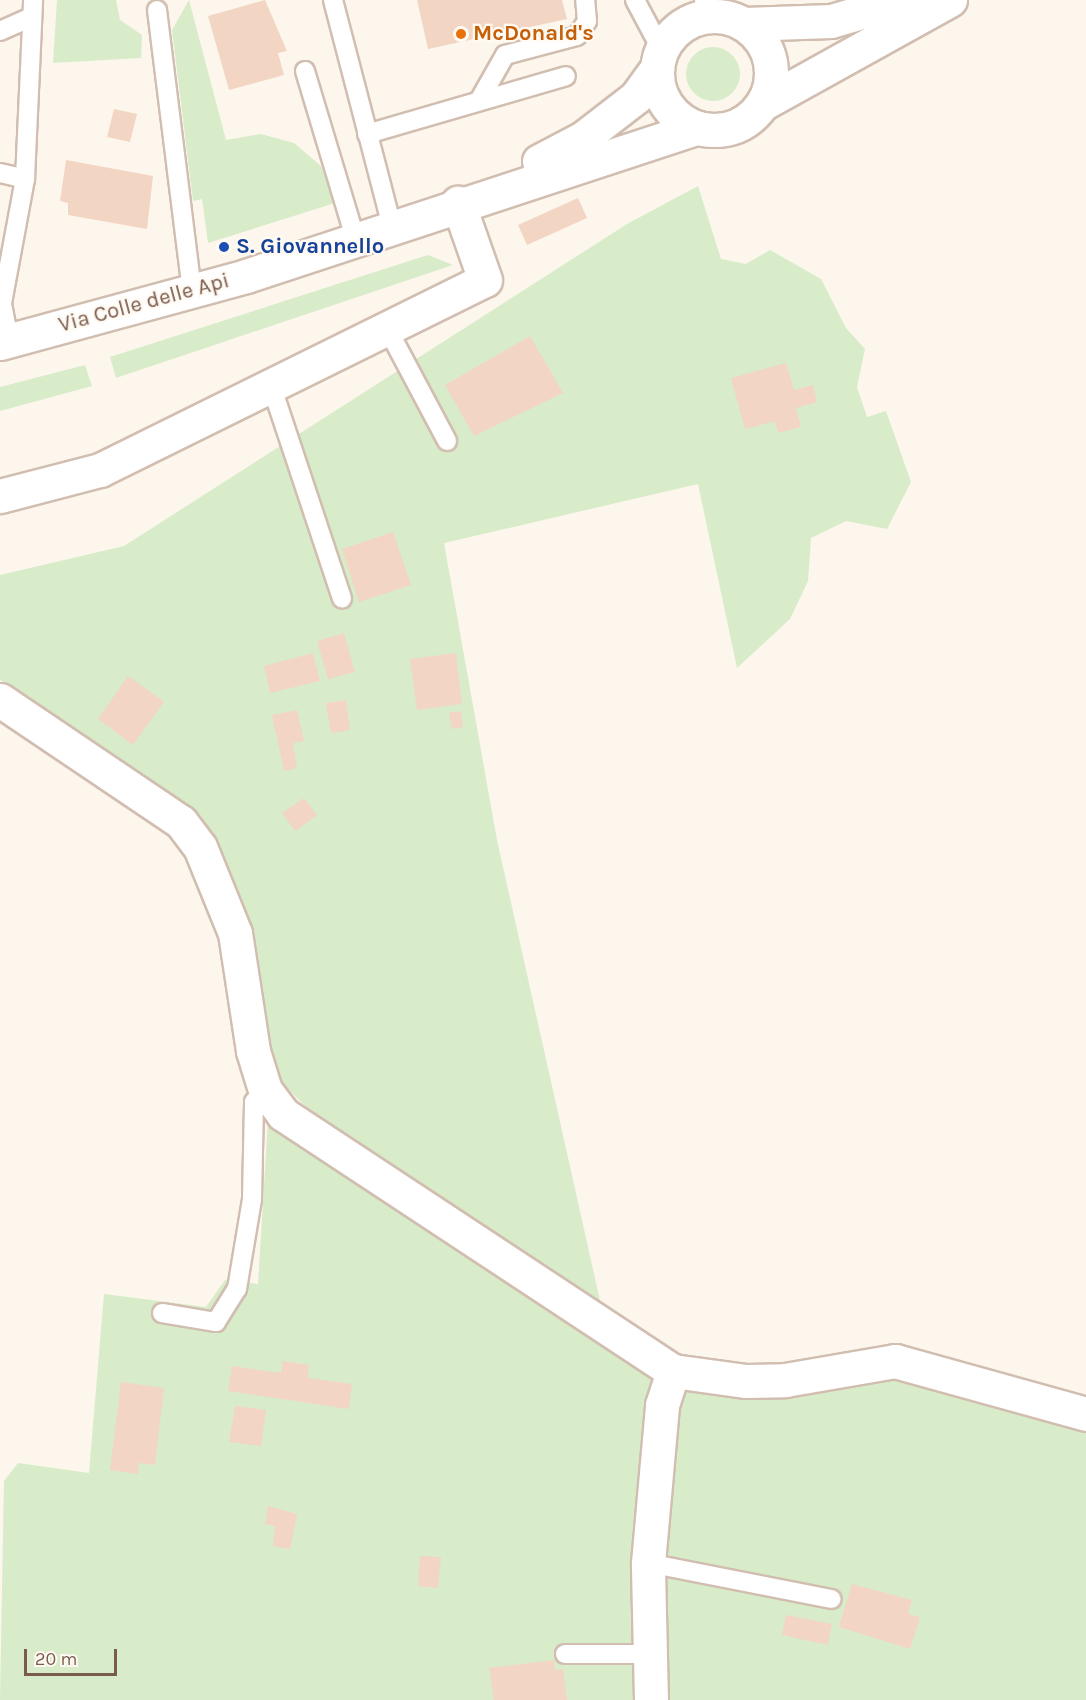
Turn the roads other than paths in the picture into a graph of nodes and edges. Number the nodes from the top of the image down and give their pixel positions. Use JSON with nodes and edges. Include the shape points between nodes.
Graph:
{"nodes":[{"id":1,"x":333,"y":0,"type":"edge"},
{"id":2,"x":585,"y":0,"type":"edge"},
{"id":3,"x":635,"y":0,"type":"edge"},
{"id":4,"x":903,"y":0,"type":"edge"},
{"id":5,"x":950,"y":0,"type":"edge"},
{"id":6,"x":32,"y":9,"type":"edge"},
{"id":7,"x":157,"y":10,"type":"dead end"},
{"id":8,"x":722,"y":13,"type":"edge"},
{"id":9,"x":0,"y":31,"type":"edge"},
{"id":10,"x":659,"y":59,"type":"junction"},
{"id":11,"x":305,"y":71,"type":"dead end"},
{"id":12,"x":566,"y":76,"type":"dead end"},
{"id":13,"x":479,"y":101,"type":"junction"},
{"id":14,"x":762,"y":104,"type":"junction"},
{"id":15,"x":697,"y":128,"type":"junction"},
{"id":16,"x":367,"y":134,"type":"junction"},
{"id":17,"x":0,"y":172,"type":"edge"},
{"id":18,"x":25,"y":179,"type":"junction"},
{"id":19,"x":458,"y":203,"type":"junction"},
{"id":20,"x":392,"y":226,"type":"junction"},
{"id":21,"x":355,"y":238,"type":"junction"},
{"id":22,"x":192,"y":290,"type":"junction"},
{"id":23,"x":387,"y":328,"type":"junction"},
{"id":24,"x":4,"y":341,"type":"edge"},
{"id":25,"x":272,"y":385,"type":"junction"},
{"id":26,"x":447,"y":441,"type":"dead end"},
{"id":27,"x":0,"y":496,"type":"edge"},
{"id":28,"x":342,"y":599,"type":"dead end"},
{"id":29,"x":0,"y":700,"type":"edge"},
{"id":30,"x":265,"y":1090,"type":"junction"},
{"id":31,"x":162,"y":1313,"type":"dead end"},
{"id":32,"x":674,"y":1371,"type":"junction"},
{"id":33,"x":1086,"y":1414,"type":"edge"},
{"id":34,"x":648,"y":1563,"type":"junction"},
{"id":35,"x":831,"y":1599,"type":"dead end"},
{"id":36,"x":565,"y":1654,"type":"dead end"},
{"id":37,"x":650,"y":1654,"type":"junction"},
{"id":38,"x":651,"y":1700,"type":"edge"}],
"edges":[{"from":1,"to":16,"type":"lane"},
{"from":2,"to":13,"type":"lane","via":[[587,21],[577,36],[505,55]]},
{"from":3,"to":10,"type":"lane"},
{"from":4,"to":8,"type":"street","via":[[831,21]]},
{"from":5,"to":14,"type":"street"},
{"from":6,"to":9,"type":"lane"},
{"from":6,"to":18,"type":"lane"},
{"from":7,"to":22,"type":"lane"},
{"from":8,"to":10,"type":"street","via":[[695,18],[675,30]]},
{"from":8,"to":14,"type":"street","via":[[761,39],[770,60],[771,83]]},
{"from":10,"to":15,"type":"street","via":[[660,94],[670,108]]},
{"from":10,"to":19,"type":"street","name":"Via Colle delle Api","via":[[636,97],[583,138]]},
{"from":11,"to":21,"type":"lane"},
{"from":12,"to":13,"type":"lane"},
{"from":13,"to":16,"type":"lane"},
{"from":14,"to":15,"type":"street","via":[[734,127]]},
{"from":15,"to":19,"type":"street","name":"Via Colle delle Api"},
{"from":16,"to":20,"type":"lane"},
{"from":17,"to":18,"type":"lane"},
{"from":18,"to":24,"type":"lane","via":[[2,303]]},
{"from":19,"to":20,"type":"street","name":"Via Colle delle Api"},
{"from":19,"to":23,"type":"street","via":[[485,280]]},
{"from":20,"to":21,"type":"street","name":"Via Colle delle Api"},
{"from":21,"to":22,"type":"street","name":"Via Colle delle Api"},
{"from":22,"to":24,"type":"street","name":"Via Colle delle Api"},
{"from":23,"to":25,"type":"street"},
{"from":23,"to":26,"type":"lane"},
{"from":25,"to":27,"type":"street","via":[[100,470]]},
{"from":25,"to":28,"type":"lane"},
{"from":29,"to":30,"type":"street","via":[[182,822],[200,847],[235,933],[253,1051]]},
{"from":30,"to":31,"type":"lane","via":[[254,1102],[252,1199],[237,1289],[216,1322]]},
{"from":30,"to":32,"type":"street","via":[[283,1114]]},
{"from":32,"to":33,"type":"street","via":[[746,1381],[785,1380],[896,1360]]},
{"from":32,"to":34,"type":"street","via":[[662,1405]]},
{"from":34,"to":35,"type":"lane"},
{"from":34,"to":37,"type":"street"},
{"from":36,"to":37,"type":"lane"},
{"from":37,"to":38,"type":"street"}]}
